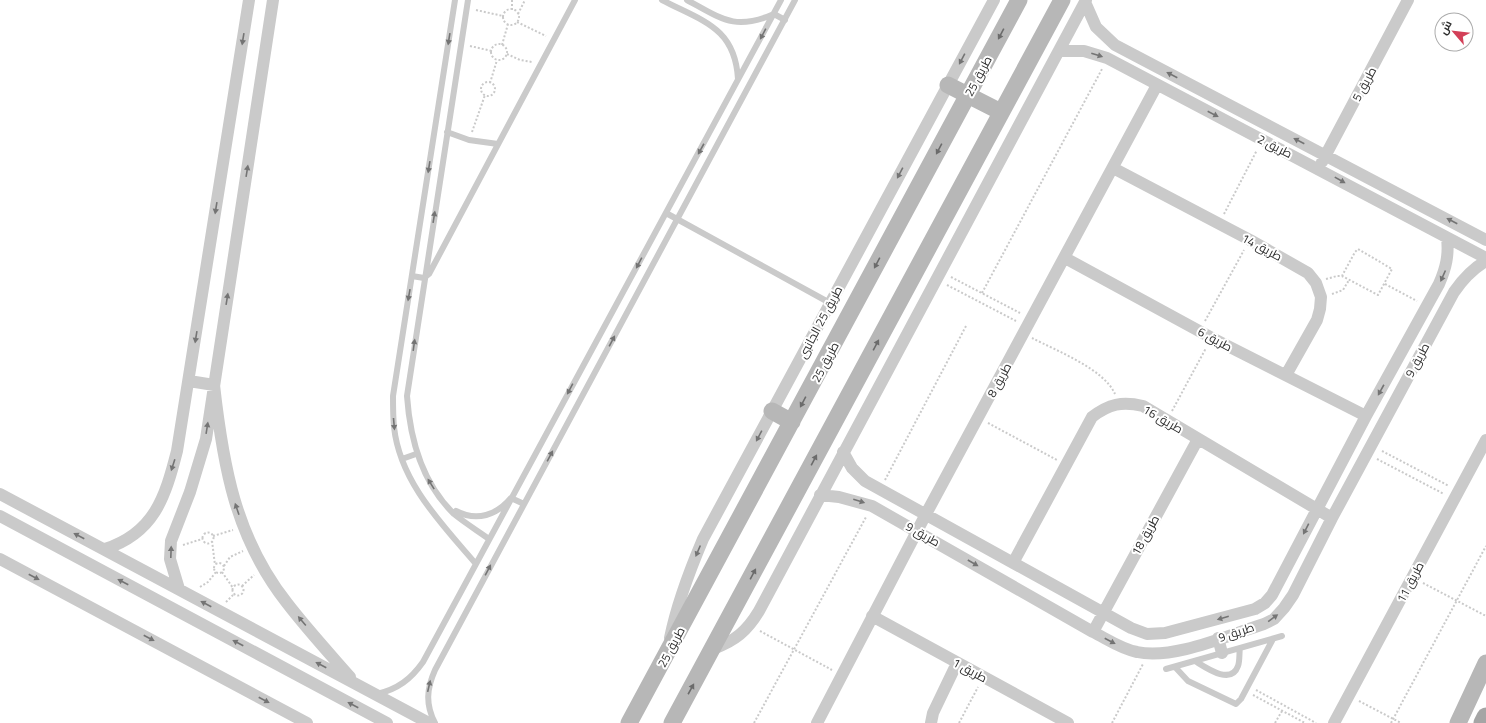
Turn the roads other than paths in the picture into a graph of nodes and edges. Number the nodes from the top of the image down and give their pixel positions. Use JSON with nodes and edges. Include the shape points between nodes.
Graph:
{"nodes":[{"id":1,"x":249,"y":0,"type":"edge"},
{"id":2,"x":273,"y":0,"type":"edge"},
{"id":3,"x":468,"y":0,"type":"edge"},
{"id":4,"x":575,"y":0,"type":"edge"},
{"id":5,"x":662,"y":0,"type":"edge"},
{"id":6,"x":687,"y":0,"type":"edge"},
{"id":7,"x":781,"y":0,"type":"edge"},
{"id":8,"x":795,"y":0,"type":"edge"},
{"id":9,"x":994,"y":0,"type":"edge"},
{"id":10,"x":1019,"y":0,"type":"edge"},
{"id":11,"x":1062,"y":0,"type":"edge"},
{"id":12,"x":1408,"y":0,"type":"edge"},
{"id":13,"x":1086,"y":1,"type":"edge"},
{"id":14,"x":454,"y":3,"type":"edge"},
{"id":15,"x":467,"y":9,"type":"junction"},
{"id":16,"x":774,"y":14,"type":"junction"},
{"id":17,"x":785,"y":20,"type":"junction"},
{"id":18,"x":1059,"y":52,"type":"junction"},
{"id":19,"x":738,"y":80,"type":"junction"},
{"id":20,"x":948,"y":85,"type":"junction"},
{"id":21,"x":1157,"y":85,"type":"junction"},
{"id":22,"x":731,"y":94,"type":"junction"},
{"id":23,"x":440,"y":95,"type":"junction"},
{"id":24,"x":968,"y":95,"type":"junction"},
{"id":25,"x":453,"y":97,"type":"junction"},
{"id":26,"x":742,"y":100,"type":"junction"},
{"id":27,"x":1001,"y":112,"type":"junction"},
{"id":28,"x":447,"y":132,"type":"junction"},
{"id":29,"x":498,"y":144,"type":"junction"},
{"id":30,"x":1326,"y":155,"type":"junction"},
{"id":31,"x":1113,"y":168,"type":"junction"},
{"id":32,"x":1319,"y":169,"type":"junction"},
{"id":33,"x":426,"y":186,"type":"junction"},
{"id":34,"x":438,"y":188,"type":"junction"},
{"id":35,"x":666,"y":214,"type":"junction"},
{"id":36,"x":677,"y":220,"type":"junction"},
{"id":37,"x":1447,"y":238,"type":"junction"},
{"id":38,"x":1486,"y":240,"type":"edge"},
{"id":39,"x":1065,"y":258,"type":"junction"},
{"id":40,"x":1486,"y":260,"type":"edge"},
{"id":41,"x":412,"y":276,"type":"junction"},
{"id":42,"x":424,"y":278,"type":"junction"},
{"id":43,"x":623,"y":292,"type":"junction"},
{"id":44,"x":634,"y":299,"type":"junction"},
{"id":45,"x":830,"y":303,"type":"junction"},
{"id":46,"x":397,"y":364,"type":"junction"},
{"id":47,"x":411,"y":366,"type":"junction"},
{"id":48,"x":579,"y":374,"type":"junction"},
{"id":49,"x":1286,"y":375,"type":"junction"},
{"id":50,"x":189,"y":381,"type":"junction"},
{"id":51,"x":590,"y":381,"type":"junction"},
{"id":52,"x":214,"y":384,"type":"junction"},
{"id":53,"x":772,"y":411,"type":"junction"},
{"id":54,"x":1366,"y":416,"type":"junction"},
{"id":55,"x":792,"y":422,"type":"junction"},
{"id":56,"x":1198,"y":439,"type":"junction"},
{"id":57,"x":1486,"y":440,"type":"edge"},
{"id":58,"x":843,"y":452,"type":"junction"},
{"id":59,"x":416,"y":454,"type":"junction"},
{"id":60,"x":402,"y":459,"type":"junction"},
{"id":61,"x":0,"y":494,"type":"edge"},
{"id":62,"x":820,"y":495,"type":"junction"},
{"id":63,"x":511,"y":498,"type":"junction"},
{"id":64,"x":524,"y":504,"type":"junction"},
{"id":65,"x":447,"y":505,"type":"junction"},
{"id":66,"x":1316,"y":509,"type":"junction"},
{"id":67,"x":926,"y":514,"type":"junction"},
{"id":68,"x":0,"y":516,"type":"edge"},
{"id":69,"x":1332,"y":518,"type":"junction"},
{"id":70,"x":918,"y":530,"type":"junction"},
{"id":71,"x":489,"y":539,"type":"junction"},
{"id":72,"x":105,"y":549,"type":"junction"},
{"id":73,"x":0,"y":559,"type":"edge"},
{"id":74,"x":1013,"y":563,"type":"junction"},
{"id":75,"x":476,"y":564,"type":"junction"},
{"id":76,"x":184,"y":592,"type":"junction"},
{"id":77,"x":1103,"y":613,"type":"junction"},
{"id":78,"x":872,"y":616,"type":"junction"},
{"id":79,"x":1093,"y":632,"type":"junction"},
{"id":80,"x":1282,"y":636,"type":"dead end"},
{"id":81,"x":1218,"y":638,"type":"junction"},
{"id":82,"x":1273,"y":638,"type":"junction"},
{"id":83,"x":1240,"y":648,"type":"junction"},
{"id":84,"x":713,"y":649,"type":"junction"},
{"id":85,"x":1222,"y":653,"type":"junction"},
{"id":86,"x":667,"y":654,"type":"junction"},
{"id":87,"x":1195,"y":661,"type":"junction"},
{"id":88,"x":957,"y":663,"type":"junction"},
{"id":89,"x":1486,"y":663,"type":"edge"},
{"id":90,"x":1175,"y":667,"type":"junction"},
{"id":91,"x":1166,"y":669,"type":"dead end"},
{"id":92,"x":354,"y":683,"type":"junction"},
{"id":93,"x":376,"y":694,"type":"junction"},
{"id":94,"x":1486,"y":717,"type":"edge"},
{"id":95,"x":307,"y":723,"type":"edge"},
{"id":96,"x":387,"y":723,"type":"edge"},
{"id":97,"x":430,"y":723,"type":"edge"},
{"id":98,"x":434,"y":723,"type":"edge"},
{"id":99,"x":630,"y":723,"type":"edge"},
{"id":100,"x":672,"y":723,"type":"edge"},
{"id":101,"x":817,"y":723,"type":"edge"},
{"id":102,"x":931,"y":723,"type":"edge"},
{"id":103,"x":1068,"y":723,"type":"edge"},
{"id":104,"x":1334,"y":723,"type":"edge"},
{"id":105,"x":1458,"y":723,"type":"edge"},
{"id":106,"x":1483,"y":723,"type":"edge"}],
"edges":[{"from":1,"to":50,"type":"street","one_way":true},
{"from":52,"to":2,"type":"street","one_way":true},
{"from":3,"to":15,"type":"lane"},
{"from":4,"to":29,"type":"lane"},
{"from":5,"to":19,"type":"lane","via":[[713,27],[725,37],[733,50]]},
{"from":6,"to":16,"type":"lane","via":[[732,22],[746,23]]},
{"from":7,"to":16,"type":"lane"},
{"from":8,"to":17,"type":"lane"},
{"from":9,"to":20,"type":"street","name":"طريق 25 الجانبى","one_way":true},
{"from":10,"to":24,"type":"street","name":"طريق 25","one_way":true},
{"from":11,"to":27,"type":"street"},
{"from":12,"to":30,"type":"street","name":"طريق 5"},
{"from":13,"to":18,"type":"street"},
{"from":30,"to":13,"type":"street","name":"طريق 2","one_way":true,"via":[[1114,45],[1096,27]]},
{"from":14,"to":15,"type":"lane"},
{"from":14,"to":23,"type":"lane","one_way":true},
{"from":15,"to":25,"type":"lane"},
{"from":16,"to":17,"type":"lane"},
{"from":16,"to":19,"type":"lane","one_way":true},
{"from":17,"to":26,"type":"lane"},
{"from":18,"to":21,"type":"street","name":"طريق 2","one_way":true,"via":[[1084,51],[1107,58]]},
{"from":18,"to":58,"type":"street"},
{"from":19,"to":22,"type":"lane"},
{"from":20,"to":24,"type":"street"},
{"from":20,"to":45,"type":"street","name":"طريق 25 الجانبى","one_way":true},
{"from":21,"to":31,"type":"street","name":"طريق 8"},
{"from":21,"to":32,"type":"street","name":"طريق 2","one_way":true},
{"from":22,"to":26,"type":"lane"},
{"from":22,"to":35,"type":"lane","one_way":true},
{"from":23,"to":25,"type":"lane"},
{"from":23,"to":33,"type":"lane","one_way":true},
{"from":24,"to":27,"type":"street"},
{"from":24,"to":55,"type":"street","name":"طريق 25","one_way":true},
{"from":25,"to":28,"type":"lane"},
{"from":26,"to":36,"type":"lane"},
{"from":84,"to":27,"type":"street","one_way":true},
{"from":28,"to":29,"type":"lane","via":[[469,140]]},
{"from":28,"to":34,"type":"lane"},
{"from":29,"to":42,"type":"lane","via":[[429,274]]},
{"from":30,"to":32,"type":"street","name":"طريق 5"},
{"from":38,"to":30,"type":"street","name":"طريق 2","one_way":true},
{"from":31,"to":39,"type":"street","name":"طريق 8"},
{"from":31,"to":49,"type":"street","name":"طريق 14","via":[[1308,273],[1316,283],[1320,308],[1317,320]]},
{"from":32,"to":37,"type":"street","name":"طريق 2","one_way":true},
{"from":33,"to":34,"type":"lane"},
{"from":33,"to":41,"type":"lane"},
{"from":42,"to":34,"type":"lane","one_way":true},
{"from":35,"to":36,"type":"lane"},
{"from":35,"to":43,"type":"lane","one_way":true},
{"from":36,"to":44,"type":"lane"},
{"from":36,"to":45,"type":"lane"},
{"from":37,"to":40,"type":"street","name":"طريق 2"},
{"from":37,"to":54,"type":"street","name":"طريق 9","one_way":true,"via":[[1446,270]]},
{"from":39,"to":49,"type":"street","name":"طريق 6"},
{"from":39,"to":67,"type":"street","name":"طريق 8"},
{"from":40,"to":69,"type":"street","name":"طريق 9","via":[[1474,268],[1454,292]]},
{"from":41,"to":42,"type":"lane"},
{"from":41,"to":46,"type":"lane","one_way":true},
{"from":47,"to":42,"type":"lane","one_way":true},
{"from":43,"to":44,"type":"lane"},
{"from":43,"to":48,"type":"lane"},
{"from":51,"to":44,"type":"lane","one_way":true},
{"from":45,"to":53,"type":"street","name":"طريق 25 الجانبى"},
{"from":46,"to":47,"type":"lane"},
{"from":46,"to":60,"type":"lane","one_way":true,"via":[[392,396],[394,428]]},
{"from":47,"to":59,"type":"lane","via":[[407,396],[409,425]]},
{"from":48,"to":51,"type":"lane"},
{"from":48,"to":63,"type":"lane","one_way":true},
{"from":49,"to":54,"type":"street","name":"طريق 6"},
{"from":50,"to":52,"type":"street"},
{"from":50,"to":72,"type":"street","one_way":true,"via":[[177,451],[162,499],[155,513],[133,537]]},
{"from":64,"to":51,"type":"lane","one_way":true},
{"from":76,"to":52,"type":"street","one_way":true,"via":[[172,569],[170,548],[201,457]]},
{"from":92,"to":52,"type":"street","one_way":true,"via":[[286,602],[262,567],[252,546],[230,487],[221,444]]},
{"from":53,"to":55,"type":"street"},
{"from":53,"to":86,"type":"street","name":"طريق 25 الجانبى","one_way":true,"via":[[703,539],[675,614]]},
{"from":54,"to":66,"type":"street","name":"طريق 9"},
{"from":55,"to":86,"type":"street","name":"طريق 25"},
{"from":56,"to":66,"type":"street","name":"طريق 16"},
{"from":56,"to":74,"type":"street","name":"طريق 16","via":[[1143,406],[1116,403],[1104,408],[1092,417]]},
{"from":56,"to":77,"type":"street","name":"طريق 18"},
{"from":57,"to":104,"type":"street","name":"طريق 11"},
{"from":58,"to":62,"type":"street"},
{"from":58,"to":67,"type":"street","name":"طريق 9","via":[[852,468],[865,481]]},
{"from":59,"to":60,"type":"lane"},
{"from":65,"to":59,"type":"lane","one_way":true,"via":[[426,476]]},
{"from":60,"to":75,"type":"lane","via":[[415,489]]},
{"from":72,"to":61,"type":"street","one_way":true},
{"from":62,"to":70,"type":"street","name":"طريق 9","one_way":true,"via":[[839,496],[872,506]]},
{"from":62,"to":84,"type":"street","via":[[750,626],[734,640]]},
{"from":63,"to":64,"type":"lane"},
{"from":63,"to":65,"type":"lane","via":[[494,513],[478,516],[461,514]]},
{"from":63,"to":71,"type":"lane"},
{"from":98,"to":64,"type":"lane","one_way":true,"via":[[427,698],[429,683]]},
{"from":65,"to":71,"type":"lane","via":[[454,514]]},
{"from":66,"to":69,"type":"street","name":"طريق 16"},
{"from":66,"to":77,"type":"street","name":"طريق 9","one_way":true,"via":[[1272,595],[1255,609],[1180,630],[1147,634]]},
{"from":67,"to":70,"type":"street","name":"طريق 8"},
{"from":67,"to":74,"type":"street","name":"طريق 9"},
{"from":96,"to":68,"type":"street","one_way":true},
{"from":81,"to":69,"type":"street","name":"طريق 9","one_way":true,"via":[[1264,624],[1284,608]]},
{"from":70,"to":78,"type":"street","name":"طريق 8"},
{"from":70,"to":79,"type":"street","name":"طريق 9","one_way":true},
{"from":71,"to":75,"type":"lane"},
{"from":72,"to":76,"type":"street"},
{"from":73,"to":95,"type":"street","one_way":true},
{"from":74,"to":77,"type":"street","name":"طريق 9"},
{"from":75,"to":93,"type":"lane","via":[[416,671],[398,686]]},
{"from":92,"to":76,"type":"street","one_way":true},
{"from":77,"to":79,"type":"street","name":"طريق 18"},
{"from":78,"to":88,"type":"street","name":"طريق 1"},
{"from":78,"to":101,"type":"street","name":"طريق 8"},
{"from":79,"to":81,"type":"street","name":"طريق 9","one_way":true,"via":[[1122,648],[1148,654],[1168,654]]},
{"from":80,"to":82,"type":"lane"},
{"from":81,"to":85,"type":"street"},
{"from":82,"to":83,"type":"lane"},
{"from":82,"to":90,"type":"lane","via":[[1239,702],[1232,703],[1188,681]]},
{"from":83,"to":85,"type":"lane"},
{"from":83,"to":87,"type":"lane","via":[[1238,666],[1234,673],[1227,676]]},
{"from":100,"to":84,"type":"street","one_way":true},
{"from":85,"to":87,"type":"lane"},
{"from":86,"to":99,"type":"street","name":"طريق 25"},
{"from":87,"to":90,"type":"lane"},
{"from":88,"to":102,"type":"street","via":[[933,713]]},
{"from":88,"to":103,"type":"street","name":"طريق 1"},
{"from":89,"to":105,"type":"street"},
{"from":90,"to":91,"type":"lane"},
{"from":92,"to":93,"type":"street"},
{"from":93,"to":97,"type":"street"},
{"from":94,"to":106,"type":"main road"}]}
